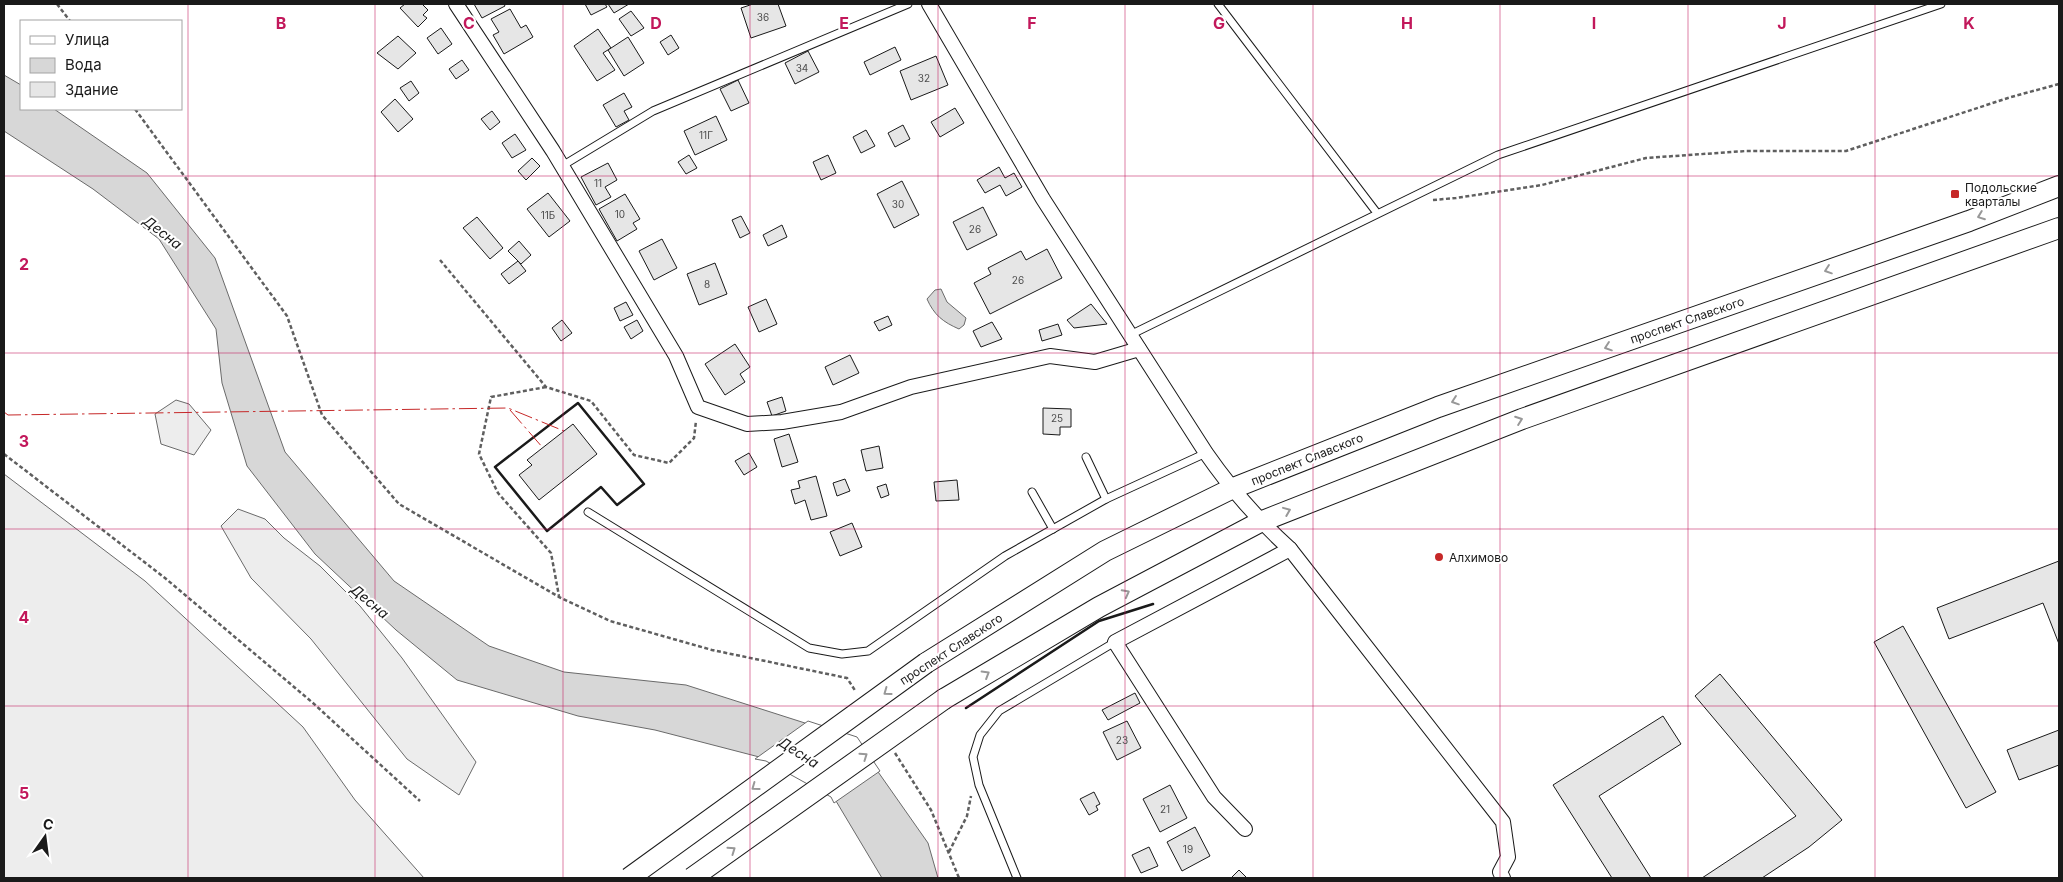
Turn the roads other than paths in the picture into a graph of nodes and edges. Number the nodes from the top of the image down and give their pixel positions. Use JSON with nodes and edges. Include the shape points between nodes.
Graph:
{"nodes":[{"id":1,"x":456,"y":4,"type":"edge"},
{"id":2,"x":908,"y":4,"type":"edge"},
{"id":3,"x":929,"y":4,"type":"edge"},
{"id":4,"x":1218,"y":4,"type":"edge"},
{"id":5,"x":1941,"y":4,"type":"edge"},
{"id":6,"x":562,"y":166,"type":"junction"},
{"id":7,"x":2059,"y":186,"type":"edge"},
{"id":8,"x":1377,"y":213,"type":"junction"},
{"id":9,"x":2059,"y":228,"type":"edge"},
{"id":10,"x":1130,"y":335,"type":"junction"},
{"id":11,"x":1139,"y":348,"type":"junction"},
{"id":12,"x":1206,"y":453,"type":"junction"},
{"id":13,"x":1086,"y":457,"type":"dead end"},
{"id":14,"x":1231,"y":488,"type":"junction"},
{"id":15,"x":1032,"y":492,"type":"dead end"},
{"id":16,"x":1106,"y":498,"type":"junction"},
{"id":17,"x":588,"y":512,"type":"dead end"},
{"id":18,"x":1260,"y":522,"type":"junction"},
{"id":19,"x":1053,"y":528,"type":"junction"},
{"id":20,"x":1290,"y":549,"type":"junction"},
{"id":21,"x":1115,"y":642,"type":"junction"},
{"id":22,"x":1245,"y":829,"type":"dead end"},
{"id":23,"x":1498,"y":876,"type":"edge"},
{"id":24,"x":629,"y":878,"type":"edge"},
{"id":25,"x":692,"y":878,"type":"edge"},
{"id":26,"x":1017,"y":878,"type":"edge"}],
"edges":[{"from":1,"to":6,"type":"street"},
{"from":2,"to":6,"type":"lane","via":[[654,110]]},
{"from":3,"to":10,"type":"street","via":[[1043,199]]},
{"from":4,"to":8,"type":"lane"},
{"from":5,"to":8,"type":"lane","via":[[1498,155]]},
{"from":6,"to":11,"type":"street","via":[[676,356],[698,407],[746,424],[782,422],[841,412],[912,388],[1050,356],[1095,362]]},
{"from":7,"to":14,"type":"main road","name":"проспект Славского","one_way":true,"via":[[1969,221],[1438,407]]},
{"from":8,"to":10,"type":"lane"},
{"from":18,"to":9,"type":"main road","one_way":true,"via":[[1522,418]]},
{"from":10,"to":11,"type":"street"},
{"from":11,"to":12,"type":"street"},
{"from":12,"to":14,"type":"street"},
{"from":12,"to":16,"type":"lane"},
{"from":13,"to":16,"type":"lane"},
{"from":14,"to":18,"type":"street"},
{"from":14,"to":24,"type":"main road","name":"проспект Славского","one_way":true,"bridge":true,"via":[[1105,551],[926,663]]},
{"from":15,"to":19,"type":"lane"},
{"from":16,"to":19,"type":"lane"},
{"from":17,"to":19,"type":"lane","via":[[809,648],[842,654],[868,651],[1005,556]]},
{"from":18,"to":20,"type":"street"},
{"from":25,"to":18,"type":"main road","one_way":true,"bridge":true,"via":[[944,699],[1099,607]]},
{"from":20,"to":21,"type":"street"},
{"from":20,"to":23,"type":"street","via":[[1503,822],[1508,857]]},
{"from":21,"to":22,"type":"street","via":[[1214,797]]},
{"from":21,"to":26,"type":"lane","via":[[999,710],[980,735],[973,757],[979,785]]}]}
